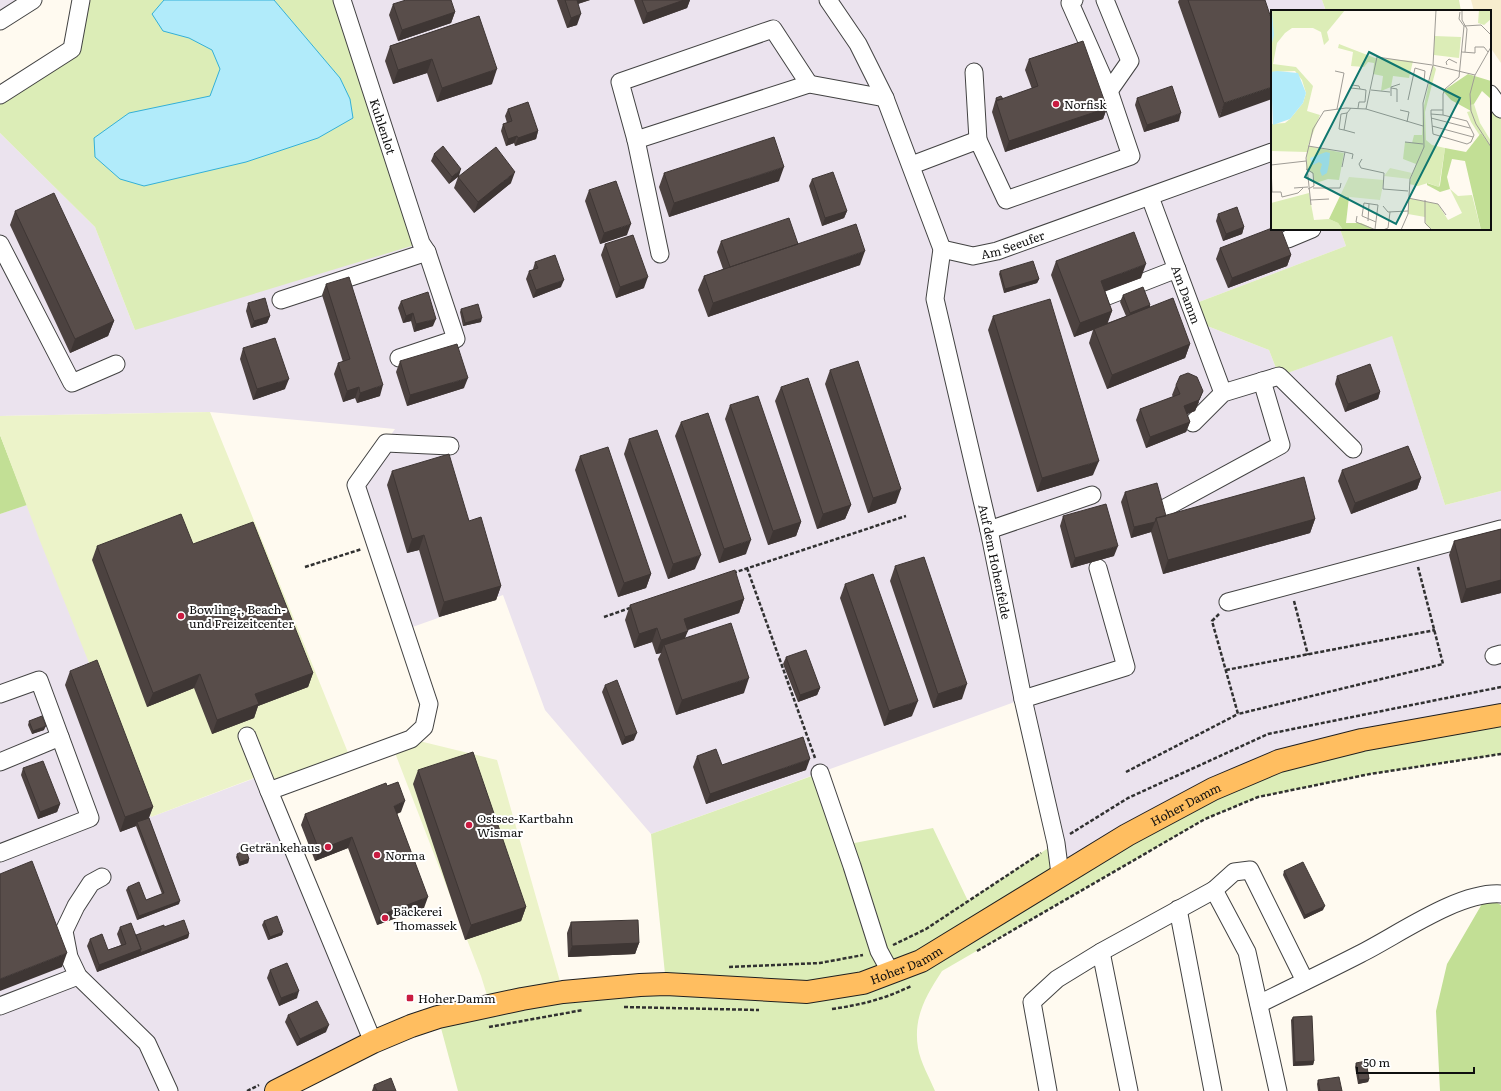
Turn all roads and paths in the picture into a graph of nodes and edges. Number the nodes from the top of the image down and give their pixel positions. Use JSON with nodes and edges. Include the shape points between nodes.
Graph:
{"nodes":[{"id":1,"x":33,"y":0,"type":"edge"},
{"id":2,"x":81,"y":0,"type":"edge"},
{"id":3,"x":342,"y":0,"type":"edge"},
{"id":4,"x":828,"y":0,"type":"edge"},
{"id":5,"x":1074,"y":0,"type":"edge"},
{"id":6,"x":1105,"y":0,"type":"edge"},
{"id":7,"x":0,"y":21,"type":"edge"},
{"id":8,"x":974,"y":72,"type":"dead end"},
{"id":9,"x":809,"y":84,"type":"junction"},
{"id":10,"x":1108,"y":91,"type":"junction"},
{"id":11,"x":0,"y":95,"type":"edge"},
{"id":12,"x":1491,"y":95,"type":"edge"},
{"id":13,"x":885,"y":98,"type":"junction"},
{"id":14,"x":1501,"y":109,"type":"edge"},
{"id":15,"x":636,"y":140,"type":"junction"},
{"id":16,"x":978,"y":140,"type":"junction"},
{"id":17,"x":1271,"y":152,"type":"edge"},
{"id":18,"x":912,"y":165,"type":"junction"},
{"id":19,"x":1150,"y":197,"type":"junction"},
{"id":20,"x":1310,"y":230,"type":"edge"},
{"id":21,"x":1288,"y":239,"type":"dead end"},
{"id":22,"x":0,"y":244,"type":"edge"},
{"id":23,"x":942,"y":249,"type":"junction"},
{"id":24,"x":427,"y":252,"type":"junction"},
{"id":25,"x":660,"y":254,"type":"dead end"},
{"id":26,"x":1178,"y":269,"type":"junction"},
{"id":27,"x":1105,"y":297,"type":"edge"},
{"id":28,"x":281,"y":300,"type":"dead end"},
{"id":29,"x":399,"y":358,"type":"dead end"},
{"id":30,"x":116,"y":364,"type":"dead end"},
{"id":31,"x":1262,"y":381,"type":"junction"},
{"id":32,"x":1222,"y":393,"type":"junction"},
{"id":33,"x":1194,"y":423,"type":"dead end"},
{"id":34,"x":450,"y":446,"type":"dead end"},
{"id":35,"x":1353,"y":449,"type":"dead end"},
{"id":36,"x":1092,"y":494,"type":"dead end"},
{"id":37,"x":1165,"y":508,"type":"edge"},
{"id":38,"x":906,"y":516,"type":"dead end"},
{"id":39,"x":1501,"y":529,"type":"edge"},
{"id":40,"x":989,"y":530,"type":"junction"},
{"id":41,"x":376,"y":545,"type":"junction"},
{"id":42,"x":1413,"y":551,"type":"junction"},
{"id":43,"x":305,"y":567,"type":"dead end"},
{"id":44,"x":747,"y":568,"type":"junction"},
{"id":45,"x":1098,"y":568,"type":"dead end"},
{"id":46,"x":732,"y":574,"type":"edge"},
{"id":47,"x":1290,"y":585,"type":"junction"},
{"id":48,"x":1228,"y":602,"type":"joint"},
{"id":49,"x":634,"y":607,"type":"edge"},
{"id":50,"x":604,"y":617,"type":"dead end"},
{"id":51,"x":1435,"y":630,"type":"junction"},
{"id":52,"x":1308,"y":655,"type":"junction"},
{"id":53,"x":1226,"y":670,"type":"junction"},
{"id":54,"x":0,"y":694,"type":"edge"},
{"id":55,"x":1023,"y":699,"type":"junction"},
{"id":56,"x":1238,"y":714,"type":"junction"},
{"id":57,"x":1501,"y":714,"type":"edge"},
{"id":58,"x":247,"y":736,"type":"dead end"},
{"id":59,"x":60,"y":737,"type":"junction"},
{"id":60,"x":0,"y":762,"type":"edge"},
{"id":61,"x":1126,"y":772,"type":"dead end"},
{"id":62,"x":820,"y":773,"type":"joint"},
{"id":63,"x":269,"y":791,"type":"junction"},
{"id":64,"x":0,"y":853,"type":"edge"},
{"id":65,"x":1060,"y":874,"type":"junction"},
{"id":66,"x":102,"y":877,"type":"dead end"},
{"id":67,"x":1214,"y":890,"type":"junction"},
{"id":68,"x":1501,"y":894,"type":"edge"},
{"id":69,"x":1178,"y":909,"type":"junction"},
{"id":70,"x":1101,"y":952,"type":"junction"},
{"id":71,"x":891,"y":973,"type":"junction"},
{"id":72,"x":78,"y":976,"type":"junction"},
{"id":73,"x":1305,"y":981,"type":"junction"},
{"id":74,"x":1259,"y":1004,"type":"junction"},
{"id":75,"x":0,"y":1006,"type":"edge"},
{"id":76,"x":373,"y":1042,"type":"junction"},
{"id":77,"x":303,"y":1085,"type":"edge"},
{"id":78,"x":169,"y":1091,"type":"edge"},
{"id":79,"x":276,"y":1091,"type":"edge"},
{"id":80,"x":1048,"y":1091,"type":"edge"},
{"id":81,"x":1129,"y":1091,"type":"edge"},
{"id":82,"x":1212,"y":1091,"type":"edge"},
{"id":83,"x":1278,"y":1091,"type":"edge"}],
"edges":[{"from":1,"to":7,"type":"street"},
{"from":2,"to":11,"type":"street","via":[[72,49]]},
{"from":3,"to":24,"type":"street","name":"Kuhlenlot","via":[[421,243]]},
{"from":4,"to":13,"type":"street","via":[[858,44]]},
{"from":5,"to":10,"type":"street","via":[[1070,3]]},
{"from":6,"to":10,"type":"street","via":[[1130,61]]},
{"from":8,"to":16,"type":"street"},
{"from":9,"to":13,"type":"street"},
{"from":9,"to":15,"type":"street"},
{"from":9,"to":15,"type":"street","via":[[773,29],[620,82]]},
{"from":10,"to":16,"type":"street","via":[[1131,156],[1006,200]]},
{"from":12,"to":14,"type":"street"},
{"from":13,"to":18,"type":"street"},
{"from":15,"to":25,"type":"street"},
{"from":16,"to":18,"type":"street"},
{"from":17,"to":19,"type":"street","name":"Am Seeufer"},
{"from":18,"to":23,"type":"street"},
{"from":19,"to":23,"type":"street","name":"Am Seeufer","via":[[997,251],[973,256]]},
{"from":19,"to":26,"type":"street","name":"Am Damm"},
{"from":20,"to":21,"type":"street"},
{"from":22,"to":30,"type":"street","via":[[72,383]]},
{"from":23,"to":40,"type":"street","name":"Auf dem Hohenfelde","via":[[935,299]]},
{"from":24,"to":28,"type":"street"},
{"from":24,"to":29,"type":"street","name":"Kuhlenlot","via":[[456,339]]},
{"from":26,"to":27,"type":"street"},
{"from":26,"to":32,"type":"street","name":"Am Damm"},
{"from":31,"to":32,"type":"street"},
{"from":31,"to":35,"type":"street","via":[[1279,376]]},
{"from":31,"to":37,"type":"street","via":[[1281,445]]},
{"from":32,"to":33,"type":"street"},
{"from":34,"to":41,"type":"street","via":[[386,443],[356,484]]},
{"from":36,"to":40,"type":"street"},
{"from":38,"to":44,"type":"path"},
{"from":39,"to":42,"type":"street"},
{"from":40,"to":55,"type":"street","name":"Auf dem Hohenfelde"},
{"from":41,"to":43,"type":"path"},
{"from":41,"to":63,"type":"street","via":[[428,704],[424,727],[411,739]]},
{"from":42,"to":47,"type":"street"},
{"from":42,"to":51,"type":"path"},
{"from":44,"to":46,"type":"path"},
{"from":44,"to":62,"type":"path"},
{"from":45,"to":55,"type":"street","via":[[1126,666]]},
{"from":47,"to":48,"type":"street"},
{"from":47,"to":52,"type":"path"},
{"from":48,"to":53,"type":"path","via":[[1212,621]]},
{"from":49,"to":50,"type":"path"},
{"from":51,"to":52,"type":"path"},
{"from":51,"to":56,"type":"path","via":[[1442,664]]},
{"from":52,"to":53,"type":"path"},
{"from":53,"to":56,"type":"path"},
{"from":54,"to":59,"type":"street","via":[[39,680]]},
{"from":55,"to":65,"type":"street","name":"Auf dem Hohenfelde","via":[[1056,843]]},
{"from":56,"to":61,"type":"path"},
{"from":57,"to":65,"type":"main road","name":"Hoher Damm","via":[[1362,740],[1279,761],[1213,789],[1126,835]]},
{"from":58,"to":63,"type":"street"},
{"from":59,"to":60,"type":"street"},
{"from":59,"to":64,"type":"street","via":[[90,818]]},
{"from":62,"to":71,"type":"street","via":[[879,952]]},
{"from":63,"to":76,"type":"street","via":[[342,955]]},
{"from":65,"to":71,"type":"main road","name":"Hoher Damm","via":[[922,961]]},
{"from":66,"to":72,"type":"street","via":[[91,883],[64,931],[69,957]]},
{"from":67,"to":69,"type":"street"},
{"from":67,"to":73,"type":"street","via":[[1234,872],[1250,870]]},
{"from":67,"to":74,"type":"street","via":[[1247,952]]},
{"from":68,"to":73,"type":"street","via":[[1457,902]]},
{"from":69,"to":70,"type":"street"},
{"from":69,"to":82,"type":"street"},
{"from":70,"to":80,"type":"street","via":[[1057,979],[1032,1002]]},
{"from":70,"to":81,"type":"street"},
{"from":71,"to":76,"type":"main road","name":"Hoher Damm","via":[[863,983],[807,992],[666,984],[563,992],[438,1017]]},
{"from":72,"to":75,"type":"street"},
{"from":72,"to":78,"type":"street","via":[[147,1043]]},
{"from":73,"to":74,"type":"street"},
{"from":74,"to":83,"type":"street"},
{"from":76,"to":77,"type":"main road","name":"Hoher Damm"},
{"from":77,"to":79,"type":"main road","name":"Hoher Damm"}]}
